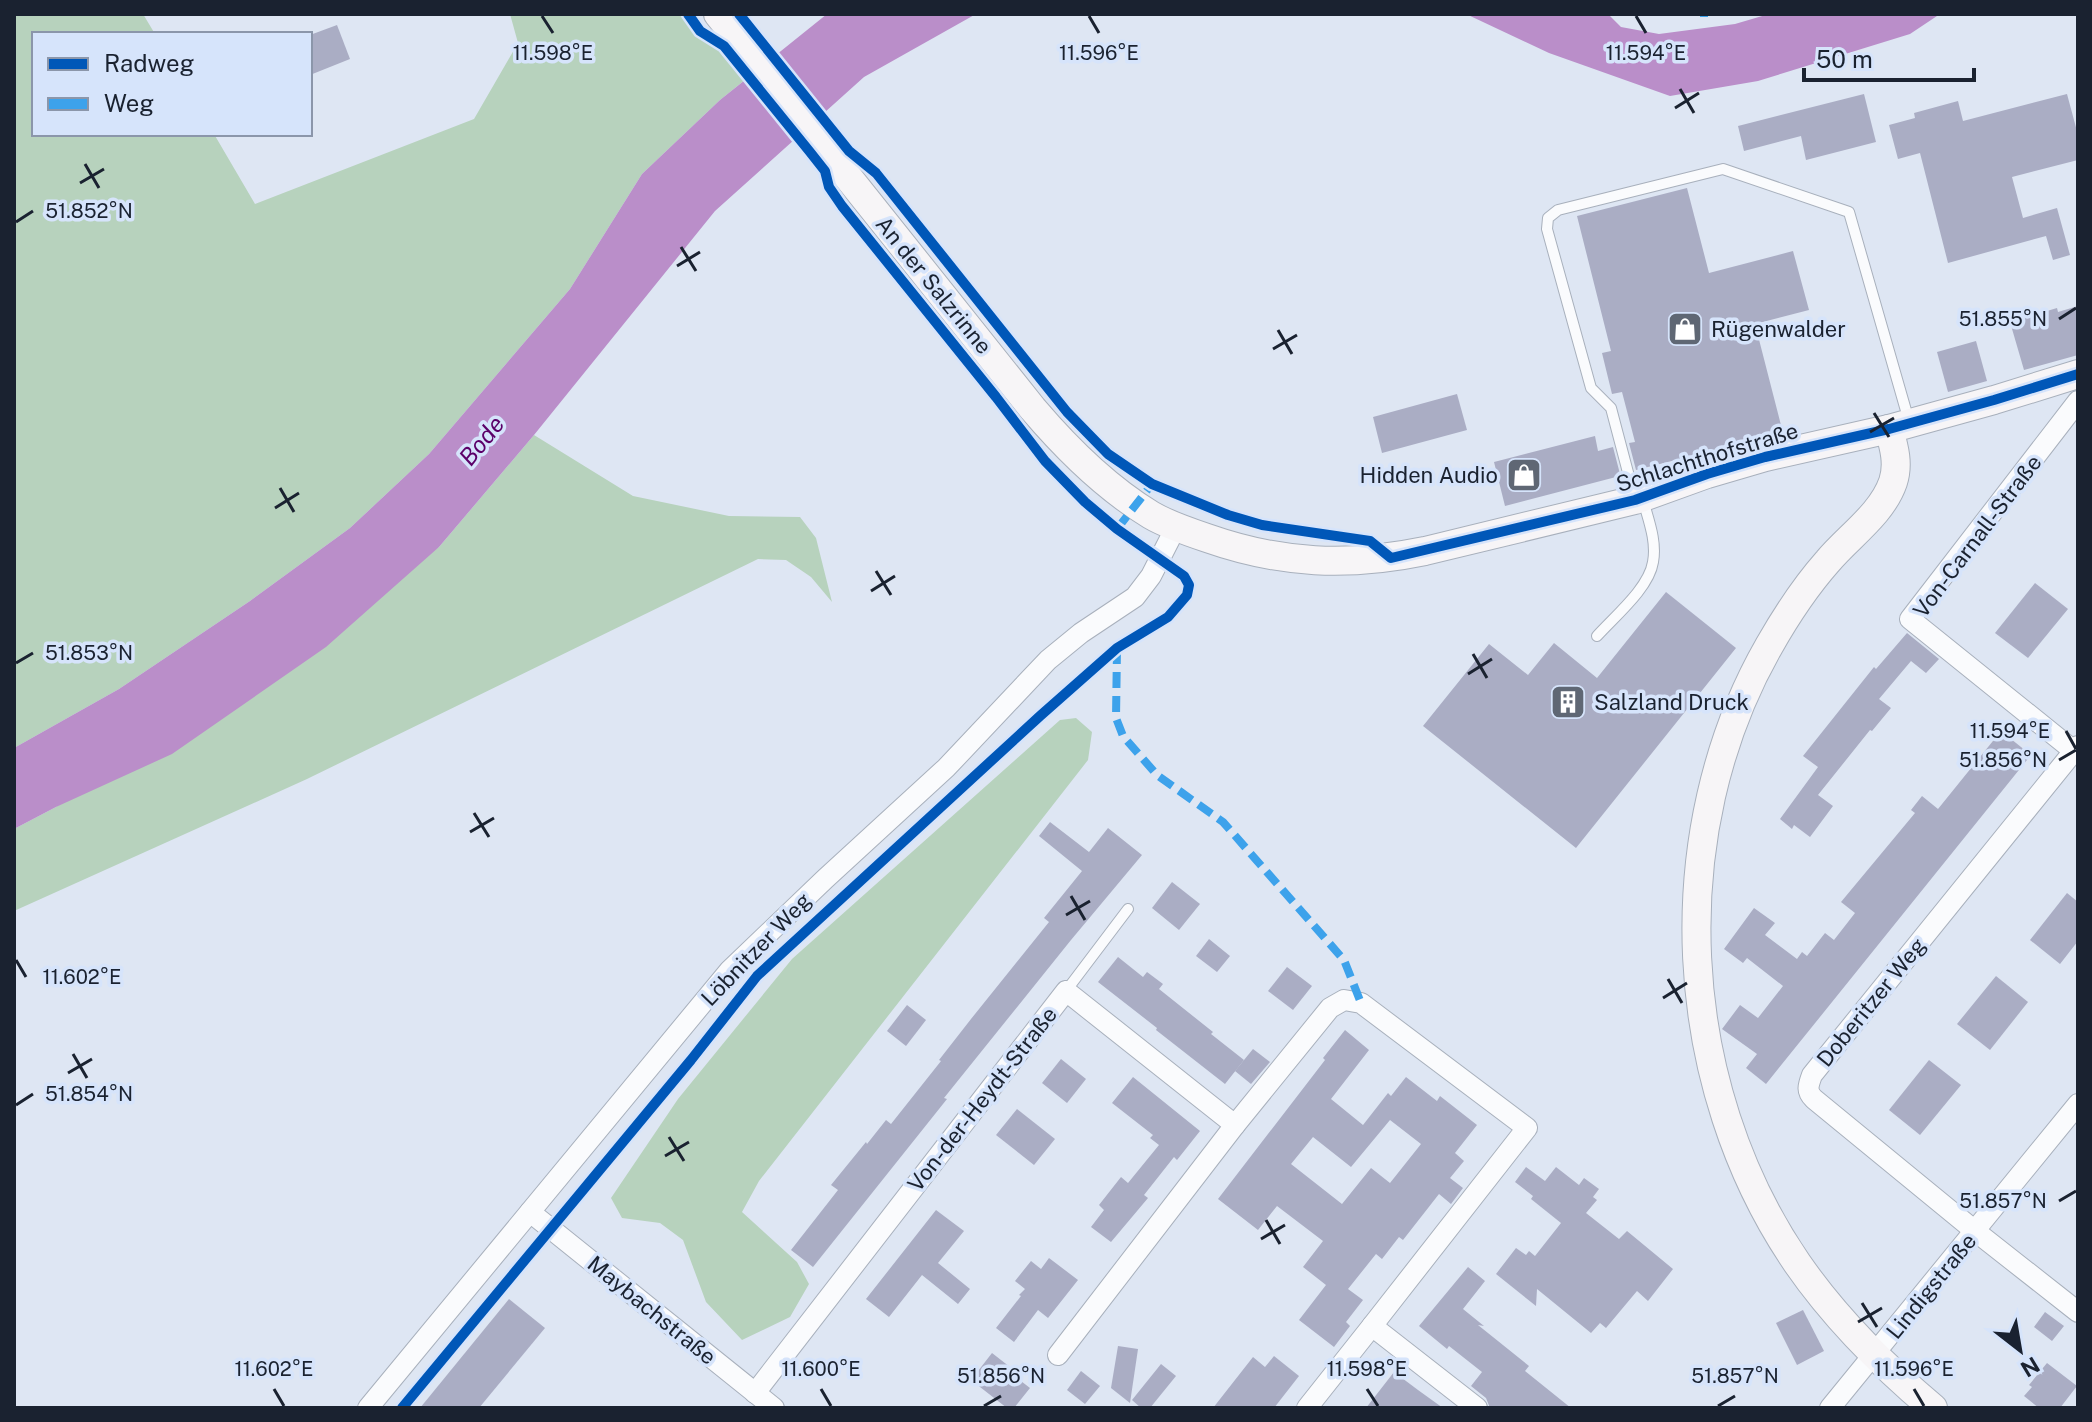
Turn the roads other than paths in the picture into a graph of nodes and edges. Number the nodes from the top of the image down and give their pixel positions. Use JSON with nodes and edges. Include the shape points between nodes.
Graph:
{"nodes":[{"id":1,"x":718,"y":14,"type":"edge"},
{"id":2,"x":2078,"y":374,"type":"edge"},
{"id":3,"x":2078,"y":401,"type":"edge"},
{"id":4,"x":1900,"y":426,"type":"junction"},
{"id":5,"x":1639,"y":499,"type":"junction"},
{"id":6,"x":1176,"y":527,"type":"junction"},
{"id":7,"x":1597,"y":636,"type":"dead end"},
{"id":8,"x":2076,"y":748,"type":"edge"},
{"id":9,"x":1128,"y":909,"type":"dead end"},
{"id":10,"x":1066,"y":991,"type":"junction"},
{"id":11,"x":2078,"y":1104,"type":"edge"},
{"id":12,"x":1235,"y":1125,"type":"junction"},
{"id":13,"x":530,"y":1212,"type":"junction"},
{"id":14,"x":1975,"y":1231,"type":"junction"},
{"id":15,"x":2078,"y":1312,"type":"edge"},
{"id":16,"x":1372,"y":1326,"type":"junction"},
{"id":17,"x":1058,"y":1355,"type":"dead end"},
{"id":18,"x":1873,"y":1355,"type":"junction"},
{"id":19,"x":755,"y":1393,"type":"junction"},
{"id":20,"x":368,"y":1408,"type":"edge"},
{"id":21,"x":774,"y":1408,"type":"edge"},
{"id":22,"x":1307,"y":1408,"type":"edge"},
{"id":23,"x":1477,"y":1408,"type":"edge"},
{"id":24,"x":1830,"y":1408,"type":"edge"},
{"id":25,"x":1933,"y":1408,"type":"edge"}],
"edges":[{"from":1,"to":6,"type":"street","name":"An der Salzrinne","via":[[1063,444],[1136,505]]},
{"from":2,"to":4,"type":"street","name":"Schlachthofstraße"},
{"from":3,"to":8,"type":"street","name":"Von-Carnall-Straße","via":[[1910,619]]},
{"from":4,"to":5,"type":"street","name":"Schlachthofstraße","via":[[1765,457]]},
{"from":4,"to":5,"type":"lane","via":[[1849,212],[1723,169],[1558,210],[1548,218],[1547,229],[1591,388],[1611,408]]},
{"from":4,"to":18,"type":"street","via":[[1887,495],[1790,611],[1734,721],[1710,800],[1697,922],[1709,1049],[1740,1155],[1797,1263]]},
{"from":5,"to":6,"type":"street","name":"Schlachthofstraße","via":[[1436,549],[1364,561],[1255,553]]},
{"from":5,"to":7,"type":"lane","via":[[1654,560],[1641,587]]},
{"from":6,"to":13,"type":"street","name":"Löbnitzer Weg","via":[[1135,597],[1048,660],[946,768],[729,971]]},
{"from":8,"to":14,"type":"street","name":"Doberitzer Weg","via":[[1808,1086],[1814,1099]]},
{"from":9,"to":10,"type":"lane"},
{"from":10,"to":12,"type":"street","name":"Von-der-Heydt-Straße"},
{"from":10,"to":19,"type":"street","name":"Von-der-Heydt-Straße"},
{"from":11,"to":14,"type":"street","name":"Lindigstraße"},
{"from":12,"to":16,"type":"street","via":[[1330,1008],[1344,1000],[1361,1003],[1527,1128]]},
{"from":12,"to":17,"type":"street"},
{"from":13,"to":19,"type":"street","name":"Maybachstraße"},
{"from":13,"to":20,"type":"street","name":"Löbnitzer Weg"},
{"from":14,"to":15,"type":"street"},
{"from":14,"to":18,"type":"street","name":"Lindigstraße"},
{"from":16,"to":22,"type":"street"},
{"from":16,"to":23,"type":"street"},
{"from":18,"to":24,"type":"street"},
{"from":18,"to":25,"type":"street"},
{"from":19,"to":21,"type":"street","name":"Maybachstraße"}]}
